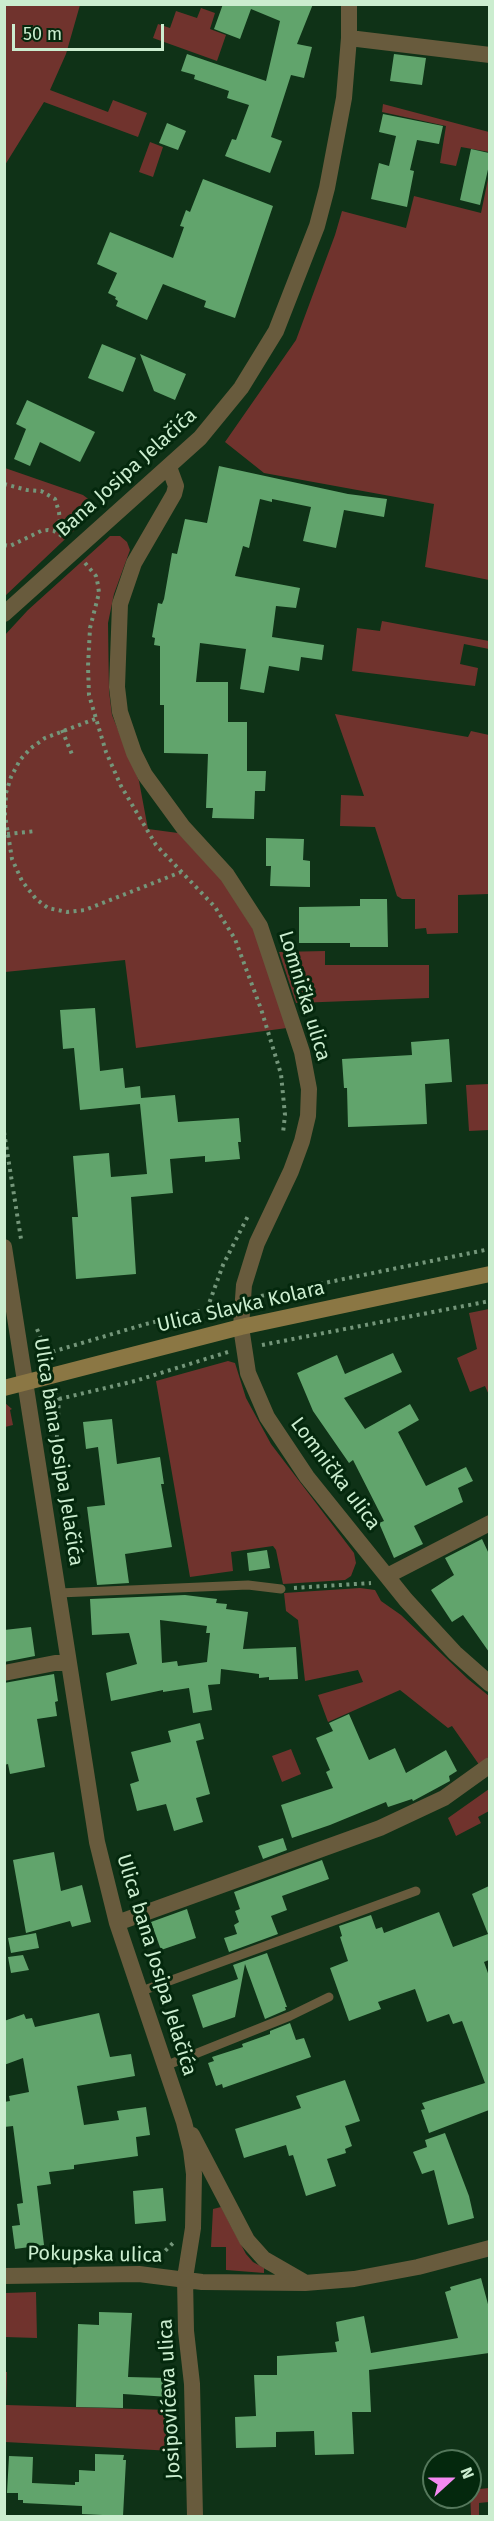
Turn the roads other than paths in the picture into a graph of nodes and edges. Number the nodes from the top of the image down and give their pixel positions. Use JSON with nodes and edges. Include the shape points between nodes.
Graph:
{"nodes":[{"id":1,"x":349,"y":4,"type":"edge"},
{"id":2,"x":349,"y":38,"type":"junction"},
{"id":3,"x":489,"y":55,"type":"edge"},
{"id":4,"x":169,"y":467,"type":"junction"},
{"id":5,"x":4,"y":615,"type":"edge"},
{"id":6,"x":4,"y":1247,"type":"edge"},
{"id":7,"x":489,"y":1274,"type":"edge"},
{"id":8,"x":241,"y":1327,"type":"junction"},
{"id":9,"x":24,"y":1383,"type":"junction"},
{"id":10,"x":4,"y":1388,"type":"edge"},
{"id":11,"x":489,"y":1523,"type":"edge"},
{"id":12,"x":389,"y":1579,"type":"junction"},
{"id":13,"x":281,"y":1588,"type":"road end"},
{"id":14,"x":58,"y":1593,"type":"junction"},
{"id":15,"x":68,"y":1663,"type":"junction"},
{"id":16,"x":4,"y":1673,"type":"edge"},
{"id":17,"x":489,"y":1684,"type":"edge"},
{"id":18,"x":489,"y":1766,"type":"edge"},
{"id":19,"x":416,"y":1891,"type":"dead end"},
{"id":20,"x":117,"y":1923,"type":"junction"},
{"id":21,"x":139,"y":1992,"type":"junction"},
{"id":22,"x":329,"y":1997,"type":"dead end"},
{"id":23,"x":165,"y":2066,"type":"junction"},
{"id":24,"x":184,"y":2122,"type":"junction"},
{"id":25,"x":489,"y":2248,"type":"edge"},
{"id":26,"x":4,"y":2276,"type":"edge"},
{"id":27,"x":186,"y":2278,"type":"junction"},
{"id":28,"x":304,"y":2283,"type":"junction"},
{"id":29,"x":195,"y":2517,"type":"edge"}],
"edges":[{"from":1,"to":2,"type":"street","name":"Bana Josipa Jelačića"},
{"from":2,"to":3,"type":"street"},
{"from":2,"to":4,"type":"street","name":"Bana Josipa Jelačića","via":[[344,98],[327,188],[317,226],[276,331],[242,388]]},
{"from":4,"to":5,"type":"street","name":"Bana Josipa Jelačića","via":[[72,546]]},
{"from":4,"to":8,"type":"street","name":"Lomnička ulica","via":[[176,486],[174,494],[134,563],[120,604],[120,712],[134,753],[157,794],[227,875],[260,926],[302,1052],[309,1089],[302,1141],[249,1266]]},
{"from":6,"to":9,"type":"street","name":"Ulica bana Josipa Jelačića"},
{"from":7,"to":8,"type":"main road","name":"Ulica Slavka Kolara"},
{"from":8,"to":9,"type":"main road","name":"Ulica Slavka Kolara"},
{"from":8,"to":12,"type":"street","name":"Lomnička ulica","via":[[248,1373],[267,1417],[307,1477]]},
{"from":9,"to":10,"type":"main road","name":"Ulica Slavka Kolara"},
{"from":9,"to":14,"type":"street","name":"Ulica bana Josipa Jelačića"},
{"from":11,"to":12,"type":"street"},
{"from":12,"to":17,"type":"street","name":"Lomnička ulica","via":[[427,1624]]},
{"from":13,"to":14,"type":"lane","via":[[249,1585]]},
{"from":14,"to":15,"type":"street","name":"Ulica bana Josipa Jelačića"},
{"from":15,"to":16,"type":"street"},
{"from":15,"to":20,"type":"street","name":"Ulica bana Josipa Jelačića","via":[[94,1831]]},
{"from":18,"to":20,"type":"street","via":[[444,1798],[380,1828]]},
{"from":19,"to":21,"type":"lane"},
{"from":20,"to":21,"type":"street","name":"Ulica bana Josipa Jelačića"},
{"from":21,"to":23,"type":"street","name":"Ulica bana Josipa Jelačića"},
{"from":22,"to":23,"type":"lane"},
{"from":23,"to":24,"type":"street","name":"Ulica bana Josipa Jelačića"},
{"from":24,"to":27,"type":"street","name":"Ulica bana Josipa Jelačića","via":[[194,2174],[193,2228]]},
{"from":24,"to":28,"type":"street","via":[[247,2240],[264,2259]]},
{"from":25,"to":28,"type":"street","name":"Pokupska ulica","via":[[407,2270]]},
{"from":26,"to":27,"type":"street","name":"Pokupska ulica","via":[[139,2274]]},
{"from":27,"to":28,"type":"street","name":"Pokupska ulica","via":[[202,2282]]},
{"from":27,"to":29,"type":"street","name":"Josipovićeva ulica"}]}
